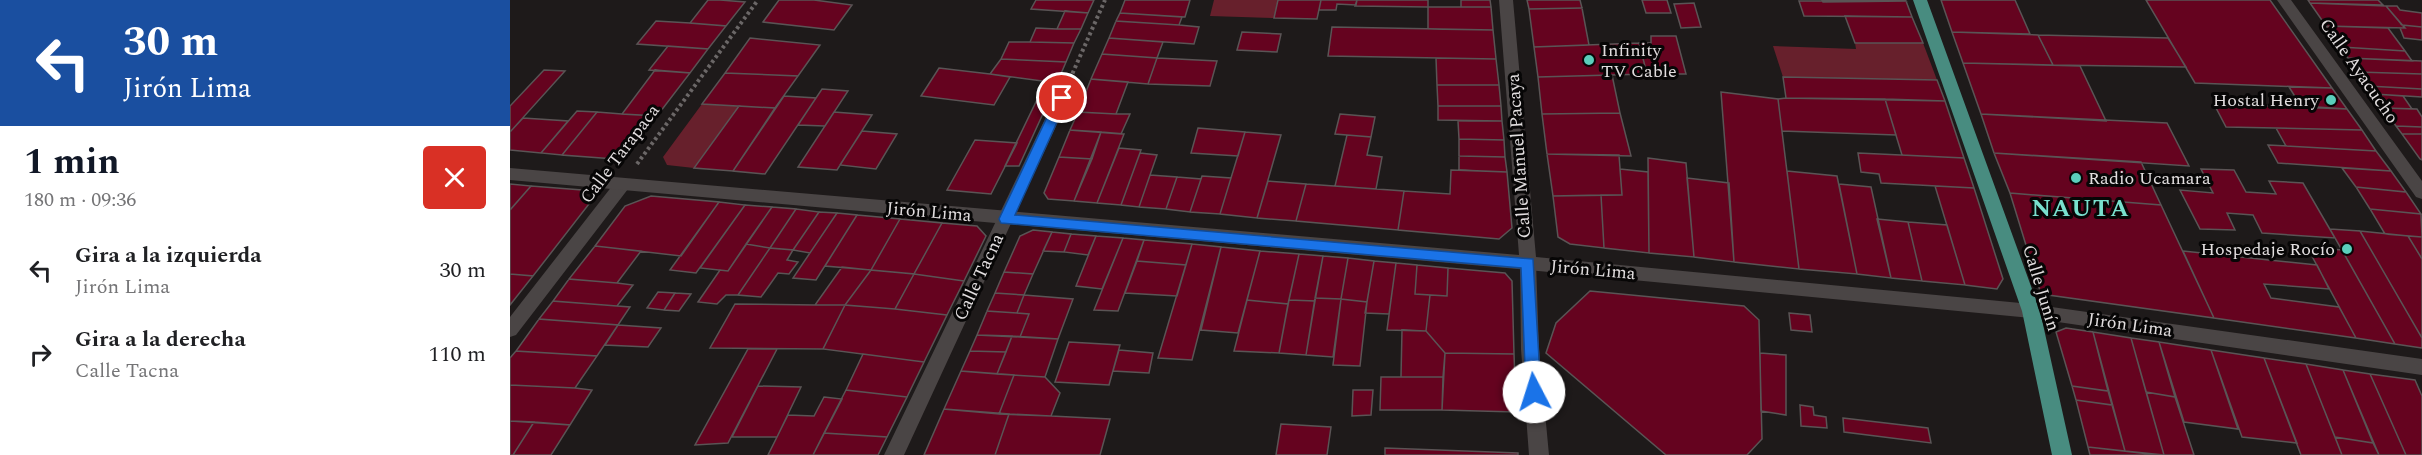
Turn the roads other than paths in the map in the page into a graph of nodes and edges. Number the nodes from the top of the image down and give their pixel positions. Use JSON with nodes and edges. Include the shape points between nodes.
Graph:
{"nodes":[{"id":1,"x":1506,"y":0,"type":"edge"},
{"id":2,"x":1920,"y":0,"type":"edge"},
{"id":3,"x":2284,"y":0,"type":"edge"},
{"id":4,"x":1062,"y":98,"type":"road end"},
{"id":5,"x":510,"y":174,"type":"edge"},
{"id":6,"x":622,"y":184,"type":"junction"},
{"id":7,"x":2422,"y":193,"type":"edge"},
{"id":8,"x":1006,"y":219,"type":"junction"},
{"id":9,"x":1528,"y":263,"type":"junction"},
{"id":10,"x":2031,"y":311,"type":"junction"},
{"id":11,"x":510,"y":330,"type":"edge"},
{"id":12,"x":2422,"y":367,"type":"edge"},
{"id":13,"x":894,"y":455,"type":"edge"},
{"id":14,"x":1539,"y":455,"type":"edge"},
{"id":15,"x":2062,"y":455,"type":"edge"}],
"edges":[{"from":1,"to":9,"type":"street","name":"Calle Manuel Pacaya"},
{"from":2,"to":10,"type":"main road","name":"Calle Junín"},
{"from":3,"to":7,"type":"street","name":"Calle Ayacucho"},
{"from":4,"to":8,"type":"street","name":"Calle Tacna"},
{"from":5,"to":6,"type":"street","name":"Jirón Lima"},
{"from":6,"to":8,"type":"street","name":"Jirón Lima"},
{"from":6,"to":11,"type":"street","name":"Calle Tarapaca"},
{"from":8,"to":9,"type":"street","name":"Jirón Lima"},
{"from":8,"to":13,"type":"street","name":"Calle Tacna"},
{"from":9,"to":10,"type":"street","name":"Jirón Lima"},
{"from":9,"to":14,"type":"street","name":"Calle Manuel Pacaya"},
{"from":10,"to":12,"type":"street","name":"Jirón Lima"},
{"from":10,"to":15,"type":"main road","name":"Calle Junín"}]}
